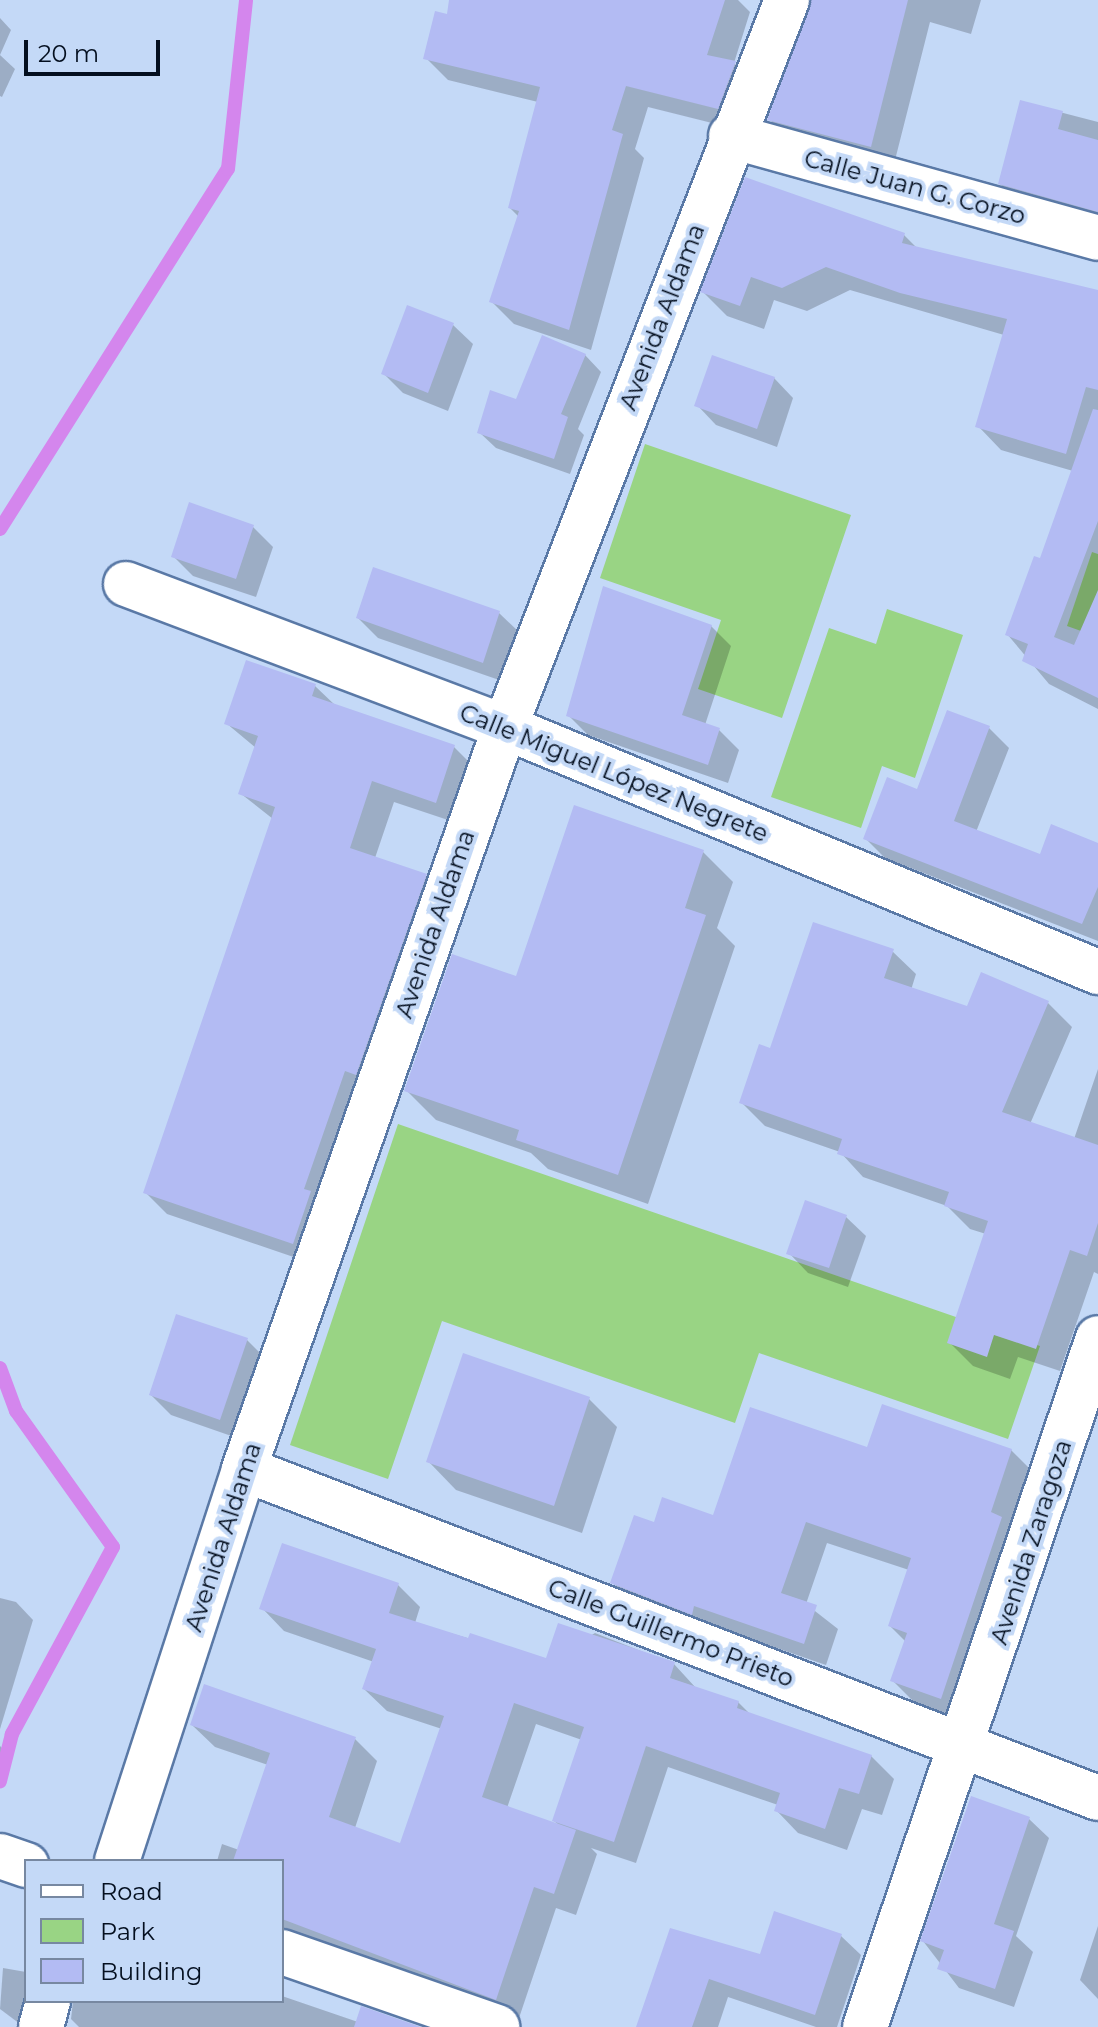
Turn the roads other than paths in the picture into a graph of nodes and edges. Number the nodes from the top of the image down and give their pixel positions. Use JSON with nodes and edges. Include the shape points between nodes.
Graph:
{"nodes":[{"id":1,"x":787,"y":0,"type":"edge"},
{"id":2,"x":731,"y":136,"type":"junction"},
{"id":3,"x":1098,"y":238,"type":"edge"},
{"id":4,"x":126,"y":584,"type":"dead end"},
{"id":5,"x":505,"y":727,"type":"junction"},
{"id":6,"x":1098,"y":972,"type":"edge"},
{"id":7,"x":1098,"y":1338,"type":"edge"},
{"id":8,"x":244,"y":1469,"type":"junction"},
{"id":9,"x":963,"y":1745,"type":"junction"},
{"id":10,"x":1098,"y":1798,"type":"edge"},
{"id":11,"x":0,"y":1856,"type":"edge"},
{"id":12,"x":118,"y":1859,"type":"edge"},
{"id":13,"x":24,"y":1864,"type":"edge"},
{"id":14,"x":284,"y":1953,"type":"edge"},
{"id":15,"x":47,"y":2003,"type":"edge"},
{"id":16,"x":41,"y":2027,"type":"edge"},
{"id":17,"x":497,"y":2027,"type":"edge"},
{"id":18,"x":865,"y":2027,"type":"edge"}],
"edges":[{"from":1,"to":2,"type":"street","name":"Avenida Aldama"},
{"from":2,"to":3,"type":"street","name":"Calle Juan G. Corzo"},
{"from":2,"to":5,"type":"street","name":"Avenida Aldama"},
{"from":4,"to":5,"type":"street","name":"Calle Miguel López Negrete"},
{"from":5,"to":6,"type":"street","name":"Calle Miguel López Negrete"},
{"from":5,"to":8,"type":"street","name":"Avenida Aldama"},
{"from":7,"to":9,"type":"street","name":"Avenida Zaragoza"},
{"from":8,"to":9,"type":"street","name":"Calle Guillermo Prieto"},
{"from":8,"to":12,"type":"street","name":"Avenida Aldama"},
{"from":9,"to":10,"type":"street","name":"Calle Guillermo Prieto"},
{"from":9,"to":18,"type":"street","name":"Avenida Zaragoza"},
{"from":11,"to":13,"type":"street"},
{"from":14,"to":17,"type":"street"},
{"from":15,"to":16,"type":"street"}]}
